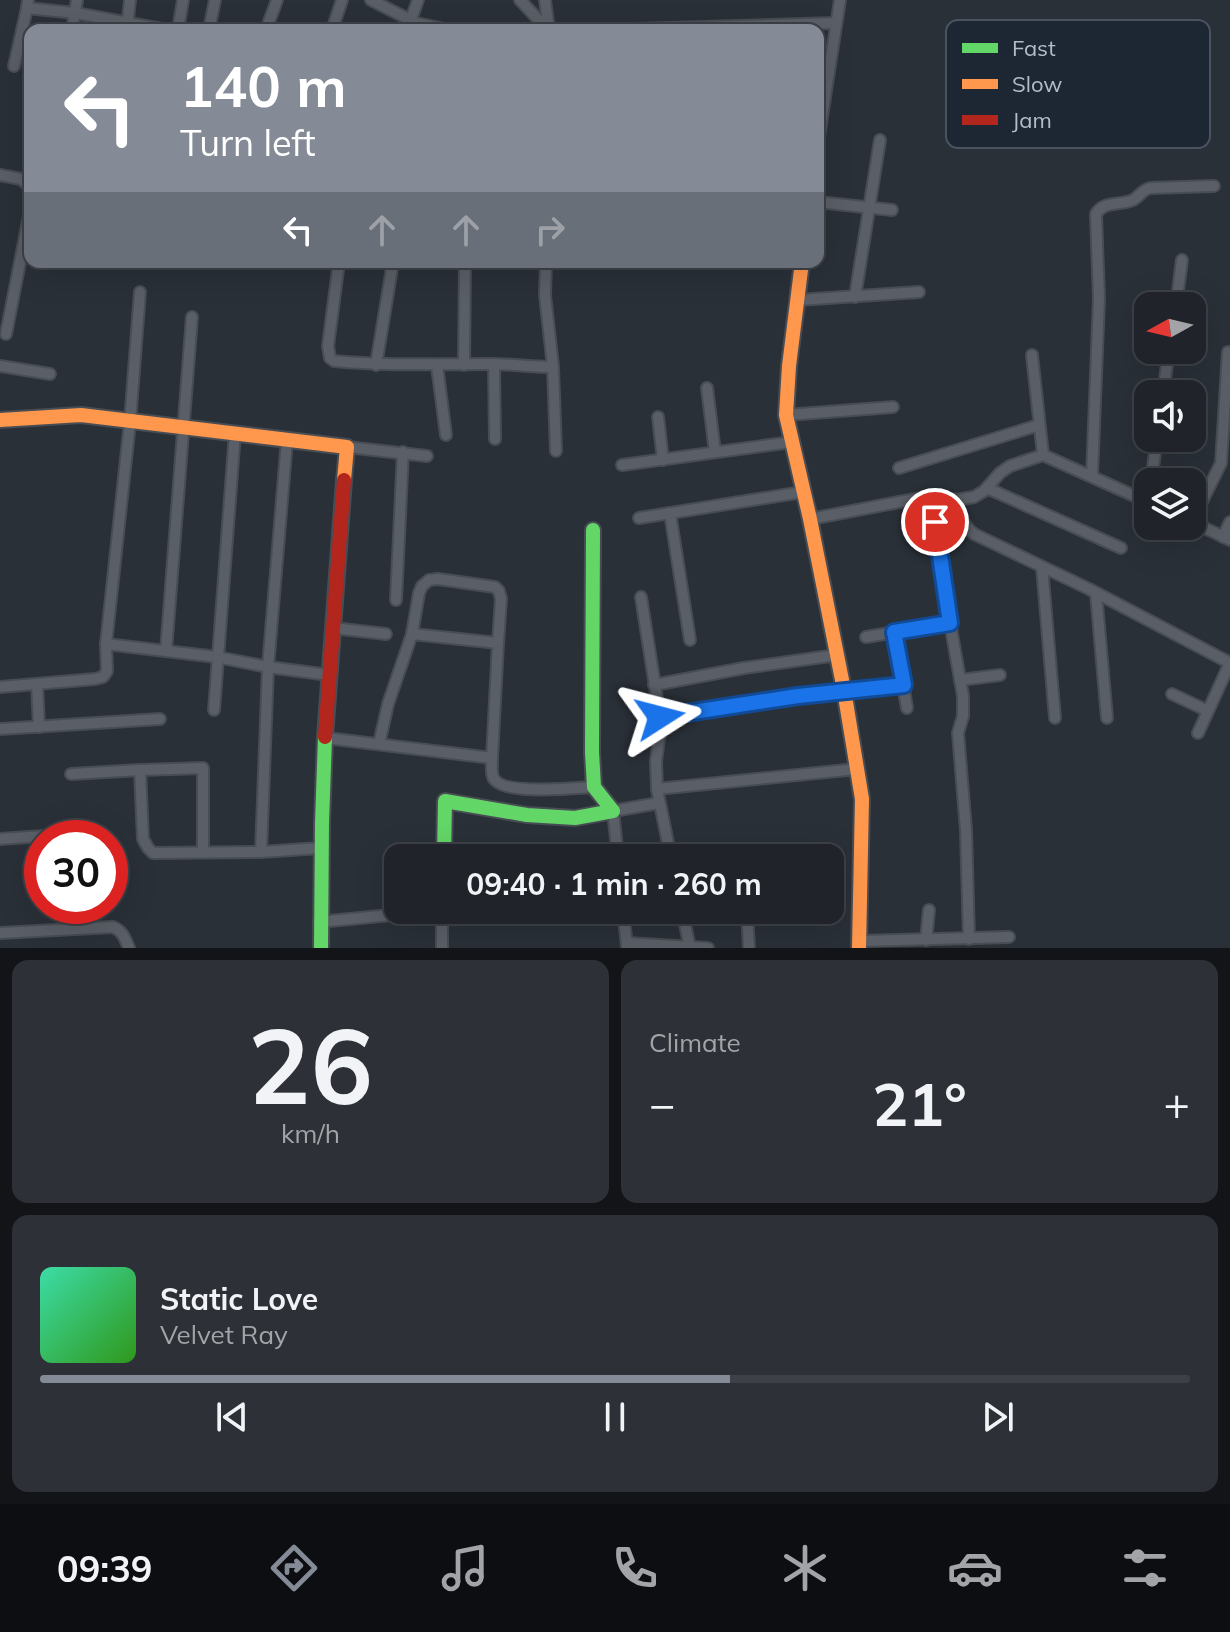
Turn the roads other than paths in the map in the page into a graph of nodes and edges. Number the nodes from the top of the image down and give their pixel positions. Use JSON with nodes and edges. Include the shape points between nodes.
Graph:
{"nodes":[{"id":1,"x":77,"y":0,"type":"edge"},
{"id":2,"x":130,"y":0,"type":"edge"},
{"id":3,"x":183,"y":0,"type":"edge"},
{"id":4,"x":215,"y":0,"type":"edge"},
{"id":5,"x":277,"y":0,"type":"edge"},
{"id":6,"x":342,"y":0,"type":"edge"},
{"id":7,"x":371,"y":0,"type":"edge"},
{"id":8,"x":418,"y":0,"type":"edge"},
{"id":9,"x":520,"y":0,"type":"edge"},
{"id":10,"x":545,"y":0,"type":"edge"},
{"id":11,"x":840,"y":0,"type":"edge"},
{"id":12,"x":28,"y":4,"type":"edge"},
{"id":13,"x":75,"y":13,"type":"junction"},
{"id":14,"x":836,"y":23,"type":"junction"},
{"id":15,"x":73,"y":24,"type":"edge"},
{"id":16,"x":116,"y":24,"type":"edge"},
{"id":17,"x":127,"y":24,"type":"edge"},
{"id":18,"x":179,"y":24,"type":"edge"},
{"id":19,"x":210,"y":24,"type":"edge"},
{"id":20,"x":268,"y":24,"type":"edge"},
{"id":21,"x":334,"y":24,"type":"edge"},
{"id":22,"x":406,"y":24,"type":"edge"},
{"id":23,"x":407,"y":24,"type":"edge"},
{"id":24,"x":542,"y":24,"type":"edge"},
{"id":25,"x":547,"y":24,"type":"edge"},
{"id":26,"x":820,"y":24,"type":"edge"},
{"id":27,"x":14,"y":66,"type":"dead end"},
{"id":28,"x":824,"y":103,"type":"edge"},
{"id":29,"x":880,"y":140,"type":"dead end"},
{"id":30,"x":0,"y":175,"type":"edge"},
{"id":31,"x":24,"y":182,"type":"edge"},
{"id":32,"x":1214,"y":186,"type":"dead end"},
{"id":33,"x":824,"y":203,"type":"edge"},
{"id":34,"x":869,"y":207,"type":"junction"},
{"id":35,"x":892,"y":210,"type":"dead end"},
{"id":36,"x":24,"y":242,"type":"edge"},
{"id":37,"x":1182,"y":260,"type":"dead end"},
{"id":38,"x":338,"y":268,"type":"edge"},
{"id":39,"x":392,"y":268,"type":"edge"},
{"id":40,"x":465,"y":268,"type":"edge"},
{"id":41,"x":546,"y":268,"type":"edge"},
{"id":42,"x":801,"y":268,"type":"edge"},
{"id":43,"x":140,"y":292,"type":"dead end"},
{"id":44,"x":919,"y":292,"type":"dead end"},
{"id":45,"x":1178,"y":292,"type":"edge"},
{"id":46,"x":855,"y":297,"type":"junction"},
{"id":47,"x":798,"y":300,"type":"junction"},
{"id":48,"x":192,"y":317,"type":"dead end"},
{"id":49,"x":6,"y":334,"type":"dead end"},
{"id":50,"x":1228,"y":352,"type":"dead end"},
{"id":51,"x":1032,"y":355,"type":"dead end"},
{"id":52,"x":494,"y":364,"type":"junction"},
{"id":53,"x":376,"y":365,"type":"junction"},
{"id":54,"x":464,"y":365,"type":"junction"},
{"id":55,"x":0,"y":366,"type":"edge"},
{"id":56,"x":437,"y":366,"type":"junction"},
{"id":57,"x":553,"y":367,"type":"junction"},
{"id":58,"x":50,"y":374,"type":"dead end"},
{"id":59,"x":707,"y":388,"type":"dead end"},
{"id":60,"x":893,"y":407,"type":"dead end"},
{"id":61,"x":786,"y":415,"type":"junction"},
{"id":62,"x":658,"y":417,"type":"dead end"},
{"id":63,"x":0,"y":420,"type":"edge"},
{"id":64,"x":130,"y":422,"type":"junction"},
{"id":65,"x":1039,"y":425,"type":"junction"},
{"id":66,"x":185,"y":428,"type":"junction"},
{"id":67,"x":235,"y":433,"type":"junction"},
{"id":68,"x":446,"y":435,"type":"dead end"},
{"id":69,"x":495,"y":439,"type":"dead end"},
{"id":70,"x":287,"y":440,"type":"junction"},
{"id":71,"x":792,"y":442,"type":"junction"},
{"id":72,"x":347,"y":447,"type":"junction"},
{"id":73,"x":556,"y":451,"type":"dead end"},
{"id":74,"x":403,"y":452,"type":"junction"},
{"id":75,"x":715,"y":452,"type":"junction"},
{"id":76,"x":1043,"y":455,"type":"junction"},
{"id":77,"x":427,"y":456,"type":"dead end"},
{"id":78,"x":663,"y":460,"type":"junction"},
{"id":79,"x":622,"y":465,"type":"dead end"},
{"id":80,"x":899,"y":468,"type":"dead end"},
{"id":81,"x":1092,"y":476,"type":"junction"},
{"id":82,"x":987,"y":488,"type":"junction"},
{"id":83,"x":803,"y":492,"type":"junction"},
{"id":84,"x":1206,"y":494,"type":"edge"},
{"id":85,"x":1134,"y":495,"type":"edge"},
{"id":86,"x":931,"y":496,"type":"junction"},
{"id":87,"x":956,"y":500,"type":"junction"},
{"id":88,"x":670,"y":513,"type":"junction"},
{"id":89,"x":639,"y":518,"type":"dead end"},
{"id":90,"x":810,"y":519,"type":"junction"},
{"id":91,"x":1230,"y":522,"type":"edge"},
{"id":92,"x":1206,"y":528,"type":"edge"},
{"id":93,"x":593,"y":530,"type":"dead end"},
{"id":94,"x":1227,"y":538,"type":"edge"},
{"id":95,"x":1121,"y":548,"type":"dead end"},
{"id":96,"x":1042,"y":567,"type":"junction"},
{"id":97,"x":1096,"y":593,"type":"junction"},
{"id":98,"x":641,"y":597,"type":"dead end"},
{"id":99,"x":396,"y":600,"type":"dead end"},
{"id":100,"x":950,"y":623,"type":"junction"},
{"id":101,"x":333,"y":628,"type":"junction"},
{"id":102,"x":894,"y":632,"type":"junction"},
{"id":103,"x":386,"y":634,"type":"dead end"},
{"id":104,"x":412,"y":634,"type":"junction"},
{"id":105,"x":866,"y":637,"type":"dead end"},
{"id":106,"x":690,"y":640,"type":"dead end"},
{"id":107,"x":498,"y":643,"type":"junction"},
{"id":108,"x":106,"y":644,"type":"junction"},
{"id":109,"x":166,"y":651,"type":"junction"},
{"id":110,"x":837,"y":655,"type":"junction"},
{"id":111,"x":217,"y":657,"type":"junction"},
{"id":112,"x":1230,"y":663,"type":"edge"},
{"id":113,"x":268,"y":667,"type":"junction"},
{"id":114,"x":329,"y":675,"type":"junction"},
{"id":115,"x":1000,"y":675,"type":"dead end"},
{"id":116,"x":960,"y":680,"type":"junction"},
{"id":117,"x":37,"y":684,"type":"junction"},
{"id":118,"x":654,"y":685,"type":"junction"},
{"id":119,"x":904,"y":685,"type":"junction"},
{"id":120,"x":0,"y":687,"type":"edge"},
{"id":121,"x":844,"y":690,"type":"junction"},
{"id":122,"x":1172,"y":694,"type":"dead end"},
{"id":123,"x":907,"y":708,"type":"dead end"},
{"id":124,"x":214,"y":710,"type":"dead end"},
{"id":125,"x":1208,"y":711,"type":"junction"},
{"id":126,"x":660,"y":717,"type":"junction"},
{"id":127,"x":1055,"y":718,"type":"dead end"},
{"id":128,"x":1107,"y":718,"type":"dead end"},
{"id":129,"x":160,"y":719,"type":"dead end"},
{"id":130,"x":39,"y":727,"type":"junction"},
{"id":131,"x":0,"y":729,"type":"edge"},
{"id":132,"x":1198,"y":733,"type":"dead end"},
{"id":133,"x":326,"y":738,"type":"junction"},
{"id":134,"x":379,"y":744,"type":"junction"},
{"id":135,"x":492,"y":758,"type":"junction"},
{"id":136,"x":857,"y":769,"type":"junction"},
{"id":137,"x":140,"y":770,"type":"junction"},
{"id":138,"x":71,"y":774,"type":"dead end"},
{"id":139,"x":594,"y":787,"type":"junction"},
{"id":140,"x":657,"y":789,"type":"junction"},
{"id":141,"x":659,"y":803,"type":"junction"},
{"id":142,"x":613,"y":811,"type":"junction"},
{"id":143,"x":24,"y":837,"type":"edge"},
{"id":144,"x":0,"y":839,"type":"edge"},
{"id":145,"x":444,"y":844,"type":"edge"},
{"id":146,"x":617,"y":844,"type":"edge"},
{"id":147,"x":668,"y":844,"type":"edge"},
{"id":148,"x":320,"y":848,"type":"junction"},
{"id":149,"x":203,"y":852,"type":"junction"},
{"id":150,"x":261,"y":852,"type":"junction"},
{"id":151,"x":929,"y":910,"type":"dead end"},
{"id":152,"x":384,"y":916,"type":"edge"},
{"id":153,"x":319,"y":922,"type":"junction"},
{"id":154,"x":442,"y":924,"type":"edge"},
{"id":155,"x":625,"y":924,"type":"edge"},
{"id":156,"x":685,"y":924,"type":"edge"},
{"id":157,"x":748,"y":924,"type":"edge"},
{"id":158,"x":0,"y":933,"type":"edge"},
{"id":159,"x":1009,"y":937,"type":"dead end"},
{"id":160,"x":969,"y":939,"type":"junction"},
{"id":161,"x":926,"y":940,"type":"junction"},
{"id":162,"x":860,"y":944,"type":"edge"},
{"id":163,"x":627,"y":945,"type":"edge"},
{"id":164,"x":129,"y":948,"type":"edge"},
{"id":165,"x":321,"y":948,"type":"edge"},
{"id":166,"x":442,"y":948,"type":"edge"},
{"id":167,"x":690,"y":948,"type":"edge"},
{"id":168,"x":708,"y":948,"type":"edge"},
{"id":169,"x":749,"y":948,"type":"edge"}],
"edges":[{"from":1,"to":13,"type":"street"},
{"from":2,"to":17,"type":"street"},
{"from":3,"to":18,"type":"street"},
{"from":4,"to":19,"type":"street"},
{"from":5,"to":20,"type":"street"},
{"from":6,"to":21,"type":"street"},
{"from":7,"to":22,"type":"street"},
{"from":8,"to":23,"type":"street"},
{"from":9,"to":24,"type":"street"},
{"from":10,"to":25,"type":"street"},
{"from":11,"to":14,"type":"street"},
{"from":12,"to":13,"type":"street"},
{"from":12,"to":27,"type":"street"},
{"from":13,"to":15,"type":"street"},
{"from":13,"to":16,"type":"street"},
{"from":14,"to":26,"type":"street"},
{"from":14,"to":28,"type":"street"},
{"from":29,"to":34,"type":"street"},
{"from":30,"to":31,"type":"street"},
{"from":32,"to":81,"type":"street","via":[[1150,188],[1133,200],[1103,205],[1096,214],[1099,299]]},
{"from":33,"to":34,"type":"street"},
{"from":34,"to":35,"type":"street"},
{"from":34,"to":46,"type":"street"},
{"from":36,"to":49,"type":"street"},
{"from":37,"to":45,"type":"street"},
{"from":38,"to":53,"type":"street","via":[[328,353],[334,361]]},
{"from":39,"to":53,"type":"street"},
{"from":40,"to":54,"type":"street"},
{"from":41,"to":57,"type":"street"},
{"from":42,"to":47,"type":"street"},
{"from":43,"to":64,"type":"street"},
{"from":44,"to":46,"type":"street"},
{"from":46,"to":47,"type":"street"},
{"from":47,"to":61,"type":"street"},
{"from":48,"to":66,"type":"street"},
{"from":50,"to":84,"type":"street","via":[[1221,463]]},
{"from":51,"to":65,"type":"street"},
{"from":52,"to":54,"type":"street"},
{"from":52,"to":57,"type":"street"},
{"from":52,"to":69,"type":"street"},
{"from":53,"to":56,"type":"street"},
{"from":54,"to":56,"type":"street"},
{"from":55,"to":58,"type":"street"},
{"from":56,"to":68,"type":"street"},
{"from":57,"to":73,"type":"street"},
{"from":59,"to":75,"type":"street"},
{"from":60,"to":61,"type":"street"},
{"from":61,"to":71,"type":"street"},
{"from":62,"to":78,"type":"street"},
{"from":63,"to":64,"type":"street","via":[[81,415]]},
{"from":64,"to":66,"type":"street"},
{"from":64,"to":108,"type":"street"},
{"from":65,"to":76,"type":"street"},
{"from":65,"to":80,"type":"street"},
{"from":66,"to":67,"type":"street"},
{"from":66,"to":109,"type":"street"},
{"from":67,"to":70,"type":"street"},
{"from":67,"to":111,"type":"street"},
{"from":70,"to":72,"type":"street"},
{"from":70,"to":113,"type":"street"},
{"from":71,"to":75,"type":"street"},
{"from":71,"to":83,"type":"street"},
{"from":72,"to":74,"type":"street"},
{"from":72,"to":101,"type":"street"},
{"from":74,"to":77,"type":"street"},
{"from":74,"to":99,"type":"street"},
{"from":75,"to":78,"type":"street"},
{"from":76,"to":81,"type":"street"},
{"from":76,"to":82,"type":"street","via":[[1010,466]]},
{"from":78,"to":79,"type":"street"},
{"from":81,"to":85,"type":"street"},
{"from":82,"to":87,"type":"street"},
{"from":82,"to":95,"type":"street"},
{"from":83,"to":88,"type":"street"},
{"from":83,"to":90,"type":"street"},
{"from":86,"to":87,"type":"street"},
{"from":86,"to":90,"type":"street"},
{"from":86,"to":100,"type":"street"},
{"from":87,"to":96,"type":"street","via":[[960,518],[974,534]]},
{"from":88,"to":89,"type":"street"},
{"from":88,"to":106,"type":"street"},
{"from":90,"to":110,"type":"street"},
{"from":91,"to":94,"type":"street"},
{"from":92,"to":94,"type":"street"},
{"from":93,"to":139,"type":"street"},
{"from":96,"to":97,"type":"street"},
{"from":96,"to":127,"type":"street"},
{"from":97,"to":112,"type":"street"},
{"from":97,"to":128,"type":"street"},
{"from":98,"to":118,"type":"street"},
{"from":100,"to":102,"type":"street"},
{"from":100,"to":116,"type":"street"},
{"from":101,"to":103,"type":"street"},
{"from":101,"to":114,"type":"street"},
{"from":102,"to":105,"type":"street"},
{"from":102,"to":119,"type":"street"},
{"from":104,"to":107,"type":"street"},
{"from":104,"to":107,"type":"street","via":[[422,586],[438,579],[499,591]]},
{"from":104,"to":134,"type":"street"},
{"from":107,"to":135,"type":"street"},
{"from":108,"to":109,"type":"street"},
{"from":108,"to":117,"type":"street","via":[[103,677]]},
{"from":109,"to":111,"type":"street"},
{"from":110,"to":118,"type":"street"},
{"from":110,"to":121,"type":"street"},
{"from":111,"to":113,"type":"street"},
{"from":111,"to":124,"type":"street"},
{"from":112,"to":125,"type":"street"},
{"from":113,"to":114,"type":"street"},
{"from":113,"to":150,"type":"street"},
{"from":114,"to":133,"type":"street"},
{"from":115,"to":116,"type":"street"},
{"from":116,"to":160,"type":"street"},
{"from":117,"to":120,"type":"street"},
{"from":117,"to":130,"type":"street"},
{"from":118,"to":126,"type":"street"},
{"from":119,"to":121,"type":"street"},
{"from":119,"to":123,"type":"street"},
{"from":121,"to":126,"type":"street"},
{"from":121,"to":136,"type":"street"},
{"from":122,"to":125,"type":"street"},
{"from":125,"to":132,"type":"street"},
{"from":126,"to":140,"type":"street"},
{"from":129,"to":130,"type":"street"},
{"from":130,"to":131,"type":"street"},
{"from":133,"to":134,"type":"street"},
{"from":133,"to":148,"type":"street"},
{"from":134,"to":135,"type":"street"},
{"from":135,"to":139,"type":"street","via":[[493,778],[510,787]]},
{"from":136,"to":140,"type":"street"},
{"from":136,"to":162,"type":"street","via":[[862,799]]},
{"from":137,"to":138,"type":"street"},
{"from":137,"to":149,"type":"street","via":[[143,839],[148,848],[153,853]]},
{"from":137,"to":149,"type":"street","via":[[203,768]]},
{"from":139,"to":142,"type":"street"},
{"from":140,"to":141,"type":"street"},
{"from":141,"to":142,"type":"street"},
{"from":141,"to":147,"type":"street"},
{"from":142,"to":145,"type":"street","via":[[575,818],[445,801]]},
{"from":142,"to":146,"type":"street"},
{"from":143,"to":144,"type":"street"},
{"from":148,"to":150,"type":"street"},
{"from":148,"to":153,"type":"street"},
{"from":149,"to":150,"type":"street"},
{"from":151,"to":161,"type":"street"},
{"from":152,"to":153,"type":"street"},
{"from":153,"to":165,"type":"street"},
{"from":154,"to":166,"type":"street"},
{"from":155,"to":163,"type":"street"},
{"from":156,"to":167,"type":"street"},
{"from":157,"to":169,"type":"street"},
{"from":158,"to":164,"type":"street","via":[[113,927]]},
{"from":159,"to":160,"type":"street"},
{"from":160,"to":161,"type":"street"},
{"from":161,"to":162,"type":"street"},
{"from":163,"to":167,"type":"street"},
{"from":167,"to":168,"type":"street"}]}
